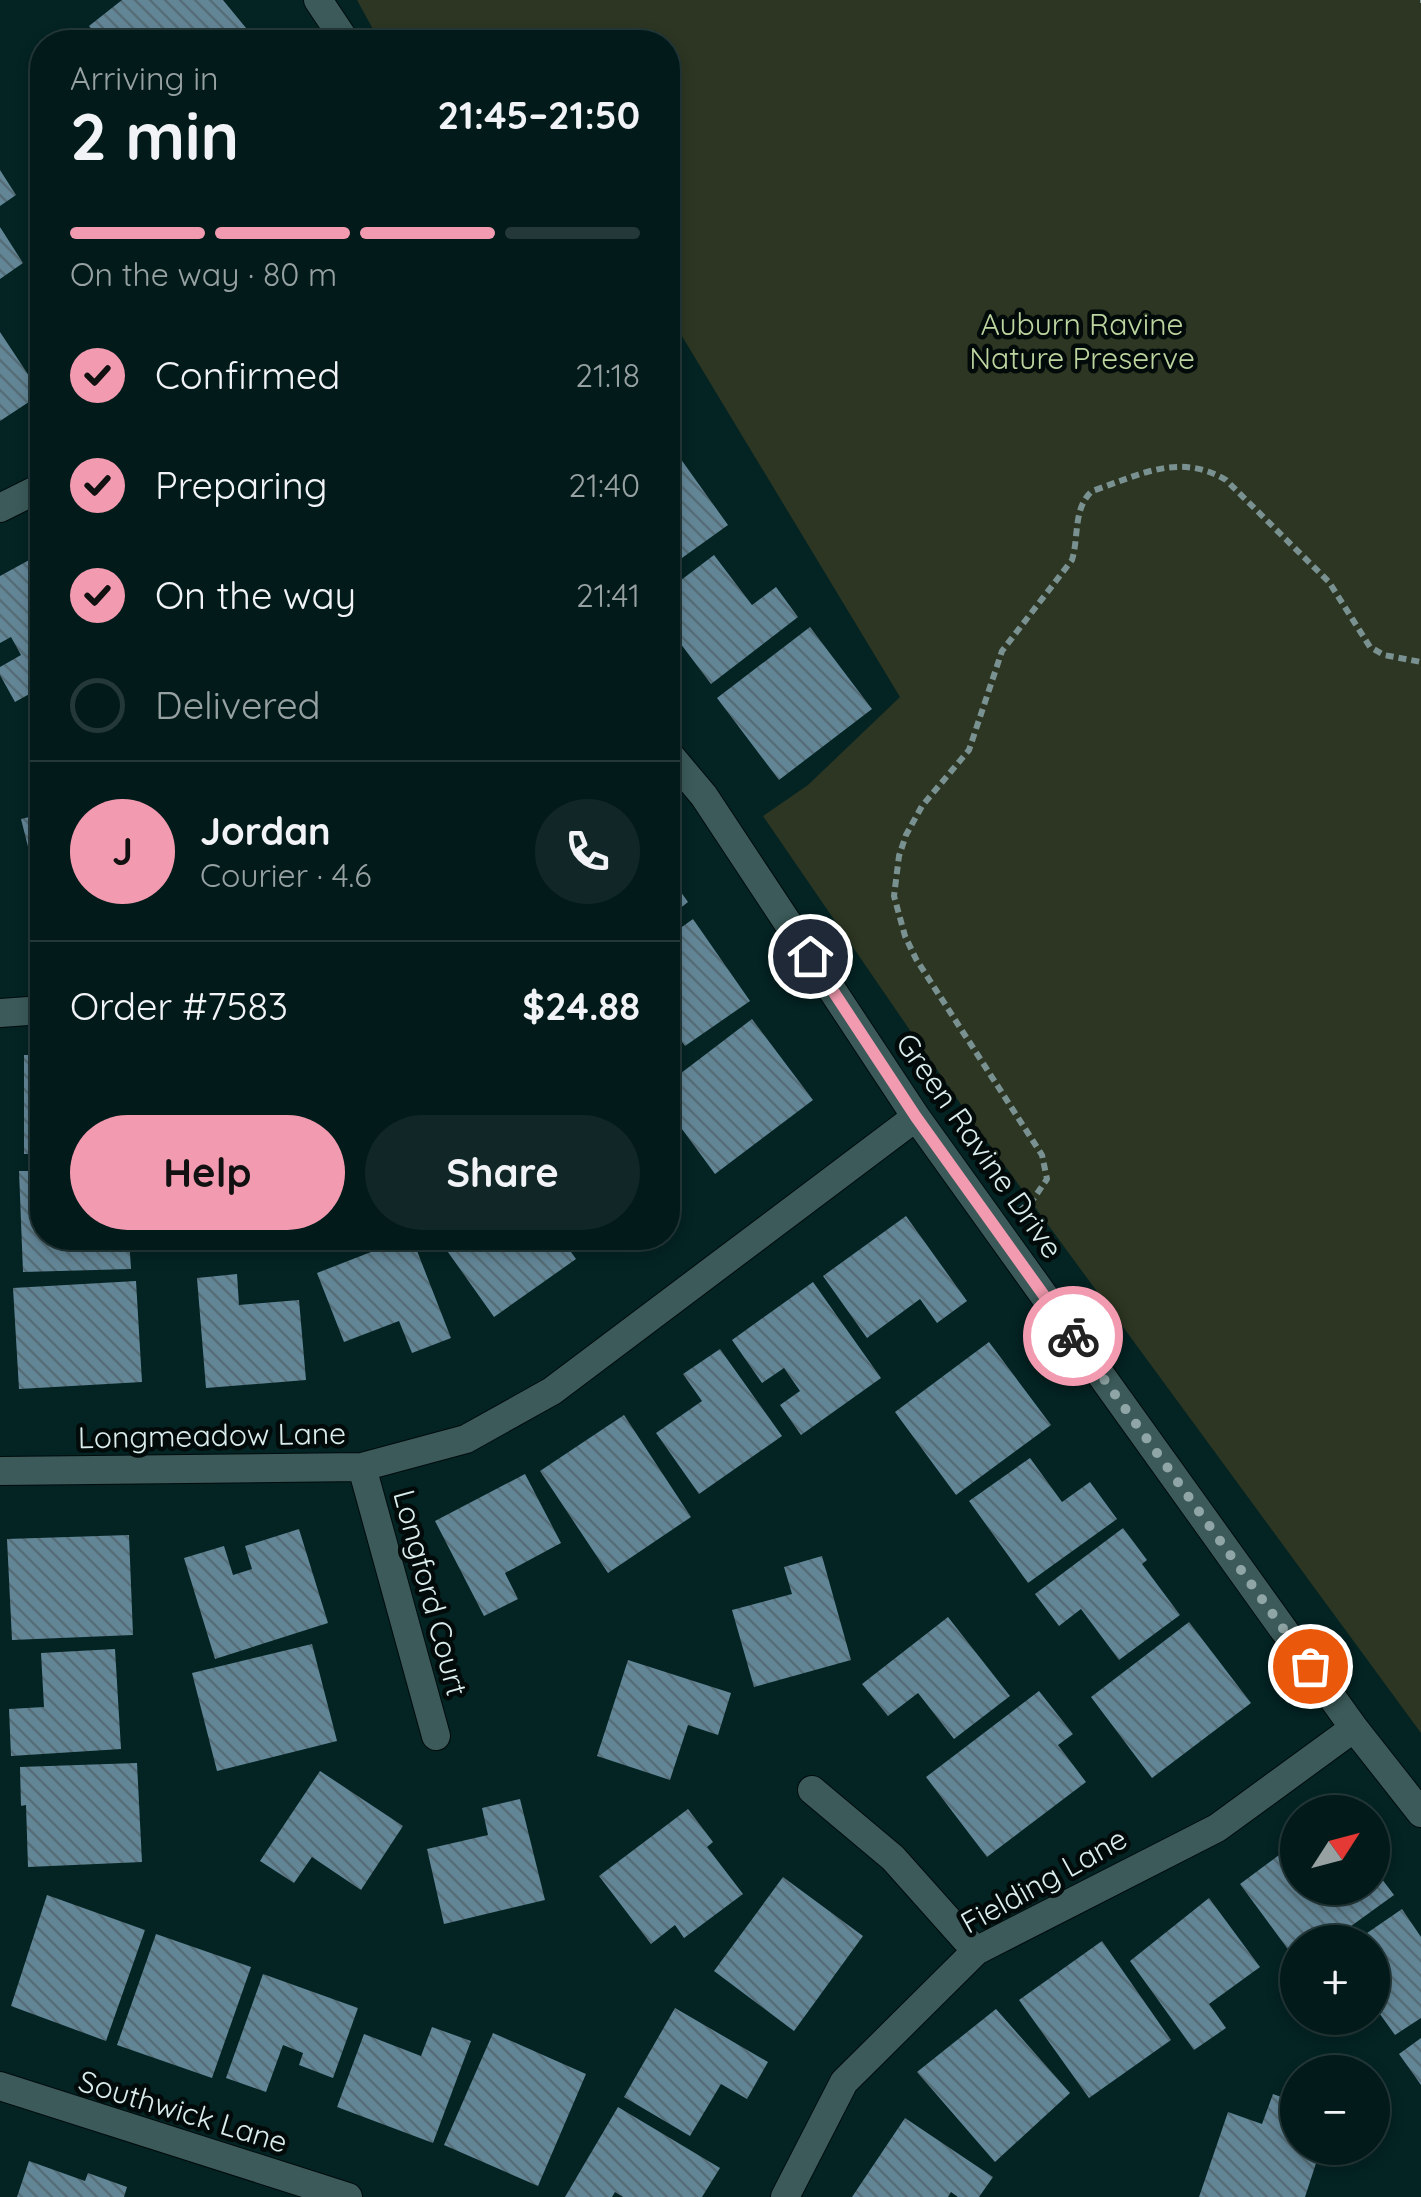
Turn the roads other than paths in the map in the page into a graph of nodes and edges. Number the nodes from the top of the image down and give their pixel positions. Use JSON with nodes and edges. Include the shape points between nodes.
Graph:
{"nodes":[{"id":1,"x":318,"y":0,"type":"edge"},
{"id":2,"x":338,"y":30,"type":"edge"},
{"id":3,"x":30,"y":492,"type":"edge"},
{"id":4,"x":0,"y":508,"type":"edge"},
{"id":5,"x":680,"y":768,"type":"edge"},
{"id":6,"x":30,"y":1011,"type":"edge"},
{"id":7,"x":0,"y":1013,"type":"edge"},
{"id":8,"x":916,"y":1117,"type":"junction"},
{"id":9,"x":362,"y":1467,"type":"junction"},
{"id":10,"x":0,"y":1471,"type":"edge"},
{"id":11,"x":1354,"y":1728,"type":"junction"},
{"id":12,"x":436,"y":1736,"type":"dead end"},
{"id":13,"x":812,"y":1790,"type":"dead end"},
{"id":14,"x":1421,"y":1812,"type":"edge"},
{"id":15,"x":976,"y":1950,"type":"junction"},
{"id":16,"x":0,"y":2086,"type":"edge"},
{"id":17,"x":348,"y":2197,"type":"edge"},
{"id":18,"x":785,"y":2197,"type":"edge"}],
"edges":[{"from":1,"to":2,"type":"street"},
{"from":3,"to":4,"type":"street"},
{"from":5,"to":8,"type":"street","name":"Green Ravine Drive"},
{"from":6,"to":7,"type":"street"},
{"from":8,"to":9,"type":"street","name":"Longmeadow Lane","via":[[552,1391],[466,1439]]},
{"from":8,"to":11,"type":"street","name":"Green Ravine Drive"},
{"from":9,"to":10,"type":"street","name":"Longmeadow Lane"},
{"from":9,"to":12,"type":"street","name":"Longford Court"},
{"from":11,"to":14,"type":"street","name":"Green Ravine Drive"},
{"from":11,"to":15,"type":"street","name":"Fielding Lane","via":[[1217,1828]]},
{"from":13,"to":15,"type":"street","via":[[893,1858]]},
{"from":15,"to":18,"type":"street","name":"Fielding Lane","via":[[844,2082]]},
{"from":16,"to":17,"type":"street","name":"Southwick Lane"}]}
